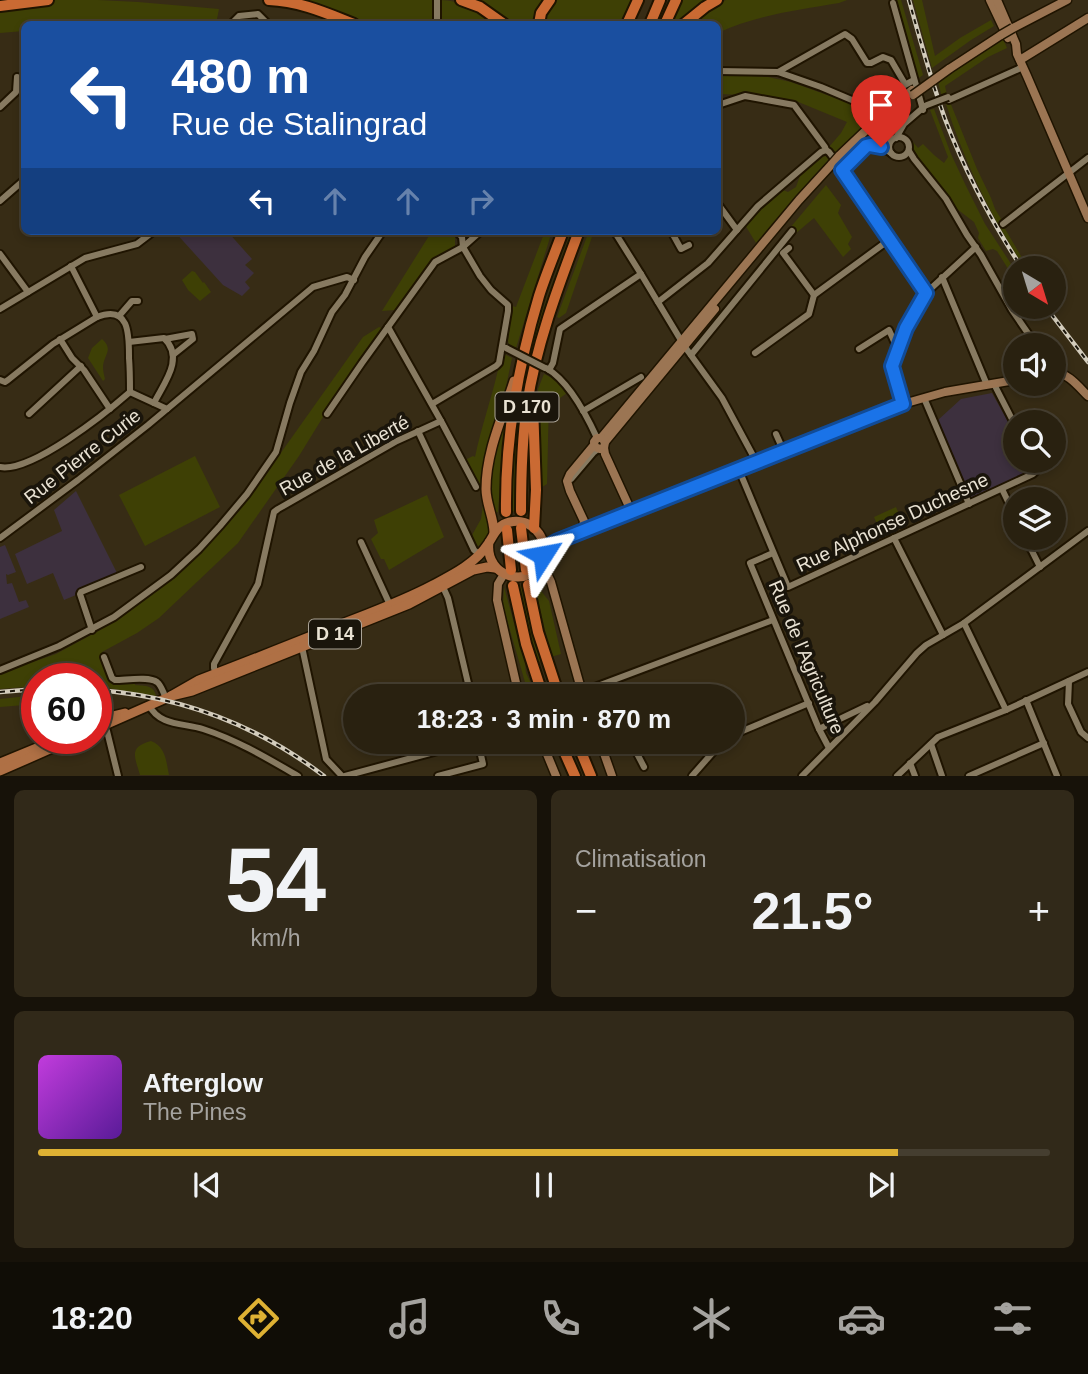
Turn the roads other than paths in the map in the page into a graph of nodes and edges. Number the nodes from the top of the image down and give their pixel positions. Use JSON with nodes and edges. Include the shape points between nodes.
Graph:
{"nodes":[{"id":1,"x":48,"y":0,"type":"edge"},
{"id":2,"x":269,"y":0,"type":"edge"},
{"id":3,"x":437,"y":0,"type":"edge"},
{"id":4,"x":460,"y":0,"type":"edge"},
{"id":5,"x":550,"y":0,"type":"edge"},
{"id":6,"x":638,"y":0,"type":"edge"},
{"id":7,"x":658,"y":0,"type":"edge"},
{"id":8,"x":676,"y":0,"type":"edge"},
{"id":9,"x":718,"y":0,"type":"edge"},
{"id":10,"x":990,"y":0,"type":"edge"},
{"id":11,"x":997,"y":0,"type":"edge"},
{"id":12,"x":1057,"y":0,"type":"edge"},
{"id":13,"x":1067,"y":0,"type":"edge"},
{"id":14,"x":892,"y":3,"type":"dead end"},
{"id":15,"x":0,"y":6,"type":"edge"},
{"id":16,"x":1088,"y":18,"type":"edge"},
{"id":17,"x":234,"y":21,"type":"edge"},
{"id":18,"x":265,"y":21,"type":"edge"},
{"id":19,"x":346,"y":21,"type":"edge"},
{"id":20,"x":437,"y":21,"type":"edge"},
{"id":21,"x":499,"y":21,"type":"edge"},
{"id":22,"x":540,"y":21,"type":"edge"},
{"id":23,"x":628,"y":21,"type":"edge"},
{"id":24,"x":649,"y":21,"type":"edge"},
{"id":25,"x":666,"y":21,"type":"edge"},
{"id":26,"x":688,"y":21,"type":"edge"},
{"id":27,"x":1012,"y":26,"type":"junction"},
{"id":28,"x":1020,"y":60,"type":"junction"},
{"id":29,"x":721,"y":71,"type":"edge"},
{"id":30,"x":778,"y":72,"type":"junction"},
{"id":31,"x":17,"y":77,"type":"dead end"},
{"id":32,"x":914,"y":80,"type":"junction"},
{"id":33,"x":910,"y":90,"type":"junction"},
{"id":34,"x":721,"y":105,"type":"edge"},
{"id":35,"x":0,"y":107,"type":"edge"},
{"id":36,"x":924,"y":109,"type":"junction"},
{"id":37,"x":907,"y":120,"type":"junction"},
{"id":38,"x":896,"y":138,"type":"junction"},
{"id":39,"x":905,"y":139,"type":"junction"},
{"id":40,"x":825,"y":150,"type":"junction"},
{"id":41,"x":909,"y":151,"type":"junction"},
{"id":42,"x":891,"y":154,"type":"junction"},
{"id":43,"x":902,"y":158,"type":"junction"},
{"id":44,"x":1088,"y":158,"type":"edge"},
{"id":45,"x":838,"y":164,"type":"junction"},
{"id":46,"x":1069,"y":174,"type":"junction"},
{"id":47,"x":21,"y":183,"type":"edge"},
{"id":48,"x":934,"y":184,"type":"junction"},
{"id":49,"x":0,"y":201,"type":"edge"},
{"id":50,"x":721,"y":208,"type":"edge"},
{"id":51,"x":1088,"y":218,"type":"edge"},
{"id":52,"x":1003,"y":224,"type":"dead end"},
{"id":53,"x":737,"y":230,"type":"junction"},
{"id":54,"x":792,"y":231,"type":"dead end"},
{"id":55,"x":149,"y":235,"type":"edge"},
{"id":56,"x":380,"y":235,"type":"edge"},
{"id":57,"x":460,"y":235,"type":"edge"},
{"id":58,"x":476,"y":235,"type":"edge"},
{"id":59,"x":560,"y":235,"type":"edge"},
{"id":60,"x":578,"y":235,"type":"edge"},
{"id":61,"x":617,"y":235,"type":"edge"},
{"id":62,"x":673,"y":235,"type":"edge"},
{"id":63,"x":889,"y":240,"type":"junction"},
{"id":64,"x":690,"y":245,"type":"dead end"},
{"id":65,"x":463,"y":247,"type":"junction"},
{"id":66,"x":976,"y":247,"type":"junction"},
{"id":67,"x":789,"y":248,"type":"dead end"},
{"id":68,"x":0,"y":254,"type":"edge"},
{"id":69,"x":71,"y":266,"type":"junction"},
{"id":70,"x":641,"y":274,"type":"junction"},
{"id":71,"x":942,"y":277,"type":"junction"},
{"id":72,"x":353,"y":281,"type":"junction"},
{"id":73,"x":28,"y":292,"type":"junction"},
{"id":74,"x":926,"y":293,"type":"junction"},
{"id":75,"x":540,"y":294,"type":"junction"},
{"id":76,"x":814,"y":295,"type":"junction"},
{"id":77,"x":138,"y":300,"type":"dead end"},
{"id":78,"x":658,"y":302,"type":"junction"},
{"id":79,"x":552,"y":306,"type":"junction"},
{"id":80,"x":0,"y":309,"type":"edge"},
{"id":81,"x":119,"y":316,"type":"junction"},
{"id":82,"x":97,"y":317,"type":"junction"},
{"id":83,"x":388,"y":327,"type":"junction"},
{"id":84,"x":1028,"y":333,"type":"edge"},
{"id":85,"x":165,"y":338,"type":"junction"},
{"id":86,"x":60,"y":339,"type":"junction"},
{"id":87,"x":129,"y":342,"type":"junction"},
{"id":88,"x":683,"y":343,"type":"junction"},
{"id":89,"x":504,"y":347,"type":"junction"},
{"id":90,"x":859,"y":349,"type":"dead end"},
{"id":91,"x":898,"y":350,"type":"junction"},
{"id":92,"x":755,"y":353,"type":"dead end"},
{"id":93,"x":173,"y":355,"type":"junction"},
{"id":94,"x":691,"y":355,"type":"junction"},
{"id":95,"x":81,"y":366,"type":"junction"},
{"id":96,"x":547,"y":369,"type":"junction"},
{"id":97,"x":641,"y":376,"type":"dead end"},
{"id":98,"x":1066,"y":376,"type":"edge"},
{"id":99,"x":0,"y":380,"type":"edge"},
{"id":100,"x":1003,"y":382,"type":"edge"},
{"id":101,"x":991,"y":384,"type":"junction"},
{"id":102,"x":130,"y":392,"type":"junction"},
{"id":103,"x":1088,"y":396,"type":"edge"},
{"id":104,"x":924,"y":398,"type":"junction"},
{"id":105,"x":154,"y":402,"type":"junction"},
{"id":106,"x":432,"y":404,"type":"junction"},
{"id":107,"x":903,"y":404,"type":"junction"},
{"id":108,"x":110,"y":409,"type":"junction"},
{"id":109,"x":167,"y":409,"type":"junction"},
{"id":110,"x":1006,"y":410,"type":"edge"},
{"id":111,"x":583,"y":411,"type":"junction"},
{"id":112,"x":29,"y":414,"type":"dead end"},
{"id":113,"x":327,"y":414,"type":"dead end"},
{"id":114,"x":442,"y":421,"type":"junction"},
{"id":115,"x":418,"y":431,"type":"junction"},
{"id":116,"x":776,"y":434,"type":"dead end"},
{"id":117,"x":600,"y":443,"type":"junction"},
{"id":118,"x":784,"y":452,"type":"junction"},
{"id":119,"x":757,"y":463,"type":"junction"},
{"id":120,"x":0,"y":467,"type":"edge"},
{"id":121,"x":739,"y":470,"type":"junction"},
{"id":122,"x":1033,"y":473,"type":"edge"},
{"id":123,"x":568,"y":479,"type":"junction"},
{"id":124,"x":476,"y":487,"type":"dead end"},
{"id":125,"x":1002,"y":489,"type":"joint"},
{"id":126,"x":969,"y":504,"type":"junction"},
{"id":127,"x":506,"y":512,"type":"dead end"},
{"id":128,"x":521,"y":512,"type":"dead end"},
{"id":129,"x":632,"y":513,"type":"junction"},
{"id":130,"x":522,"y":528,"type":"dead end"},
{"id":131,"x":507,"y":530,"type":"dead end"},
{"id":132,"x":537,"y":531,"type":"junction"},
{"id":133,"x":1088,"y":532,"type":"edge"},
{"id":134,"x":494,"y":533,"type":"junction"},
{"id":135,"x":582,"y":533,"type":"junction"},
{"id":136,"x":0,"y":538,"type":"edge"},
{"id":137,"x":894,"y":538,"type":"junction"},
{"id":138,"x":562,"y":540,"type":"junction"},
{"id":139,"x":362,"y":542,"type":"dead end"},
{"id":140,"x":489,"y":542,"type":"junction"},
{"id":141,"x":1032,"y":550,"type":"edge"},
{"id":142,"x":773,"y":552,"type":"junction"},
{"id":143,"x":479,"y":554,"type":"junction"},
{"id":144,"x":543,"y":557,"type":"junction"},
{"id":145,"x":141,"y":567,"type":"dead end"},
{"id":146,"x":1040,"y":567,"type":"junction"},
{"id":147,"x":495,"y":568,"type":"junction"},
{"id":148,"x":529,"y":571,"type":"junction"},
{"id":149,"x":508,"y":572,"type":"junction"},
{"id":150,"x":549,"y":576,"type":"junction"},
{"id":151,"x":528,"y":585,"type":"dead end"},
{"id":152,"x":513,"y":586,"type":"dead end"},
{"id":153,"x":443,"y":587,"type":"junction"},
{"id":154,"x":390,"y":605,"type":"junction"},
{"id":155,"x":773,"y":620,"type":"junction"},
{"id":156,"x":964,"y":623,"type":"junction"},
{"id":157,"x":92,"y":629,"type":"junction"},
{"id":158,"x":943,"y":635,"type":"junction"},
{"id":159,"x":302,"y":647,"type":"junction"},
{"id":160,"x":104,"y":657,"type":"dead end"},
{"id":161,"x":0,"y":670,"type":"edge"},
{"id":162,"x":1088,"y":672,"type":"edge"},
{"id":163,"x":217,"y":677,"type":"junction"},
{"id":164,"x":1069,"y":681,"type":"junction"},
{"id":165,"x":468,"y":684,"type":"edge"},
{"id":166,"x":516,"y":684,"type":"edge"},
{"id":167,"x":539,"y":684,"type":"edge"},
{"id":168,"x":555,"y":684,"type":"edge"},
{"id":169,"x":580,"y":684,"type":"edge"},
{"id":170,"x":609,"y":684,"type":"edge"},
{"id":171,"x":168,"y":697,"type":"junction"},
{"id":172,"x":1026,"y":700,"type":"junction"},
{"id":173,"x":875,"y":702,"type":"junction"},
{"id":174,"x":809,"y":703,"type":"junction"},
{"id":175,"x":149,"y":705,"type":"junction"},
{"id":176,"x":136,"y":710,"type":"junction"},
{"id":177,"x":1006,"y":710,"type":"junction"},
{"id":178,"x":112,"y":716,"type":"edge"},
{"id":179,"x":112,"y":719,"type":"edge"},
{"id":180,"x":745,"y":729,"type":"edge"},
{"id":181,"x":819,"y":729,"type":"junction"},
{"id":182,"x":1086,"y":735,"type":"edge"},
{"id":183,"x":1044,"y":743,"type":"junction"},
{"id":184,"x":931,"y":744,"type":"junction"},
{"id":185,"x":829,"y":748,"type":"junction"},
{"id":186,"x":112,"y":751,"type":"edge"},
{"id":187,"x":21,"y":753,"type":"edge"},
{"id":188,"x":23,"y":754,"type":"edge"},
{"id":189,"x":28,"y":754,"type":"edge"},
{"id":190,"x":425,"y":754,"type":"edge"},
{"id":191,"x":481,"y":754,"type":"edge"},
{"id":192,"x":547,"y":754,"type":"edge"},
{"id":193,"x":565,"y":754,"type":"edge"},
{"id":194,"x":582,"y":754,"type":"edge"},
{"id":195,"x":604,"y":754,"type":"edge"},
{"id":196,"x":637,"y":754,"type":"edge"},
{"id":197,"x":711,"y":754,"type":"edge"},
{"id":198,"x":910,"y":763,"type":"junction"},
{"id":199,"x":0,"y":764,"type":"edge"},
{"id":200,"x":644,"y":767,"type":"dead end"},
{"id":201,"x":118,"y":775,"type":"edge"},
{"id":202,"x":298,"y":775,"type":"edge"},
{"id":203,"x":344,"y":775,"type":"edge"},
{"id":204,"x":438,"y":775,"type":"edge"},
{"id":205,"x":556,"y":775,"type":"edge"},
{"id":206,"x":575,"y":775,"type":"edge"},
{"id":207,"x":591,"y":775,"type":"edge"},
{"id":208,"x":612,"y":775,"type":"edge"},
{"id":209,"x":692,"y":775,"type":"edge"},
{"id":210,"x":802,"y":775,"type":"edge"},
{"id":211,"x":897,"y":775,"type":"edge"},
{"id":212,"x":915,"y":775,"type":"edge"},
{"id":213,"x":942,"y":775,"type":"edge"},
{"id":214,"x":969,"y":775,"type":"edge"},
{"id":215,"x":1058,"y":775,"type":"edge"}],
"edges":[{"from":1,"to":15,"type":"highway"},
{"from":2,"to":19,"type":"highway","via":[[310,7]]},
{"from":3,"to":20,"type":"street"},
{"from":4,"to":21,"type":"highway"},
{"from":5,"to":22,"type":"highway"},
{"from":6,"to":23,"type":"highway"},
{"from":7,"to":24,"type":"highway"},
{"from":8,"to":25,"type":"highway"},
{"from":9,"to":26,"type":"highway"},
{"from":10,"to":28,"type":"main road"},
{"from":11,"to":28,"type":"main road"},
{"from":12,"to":27,"type":"main road"},
{"from":13,"to":27,"type":"main road"},
{"from":14,"to":32,"type":"street"},
{"from":16,"to":28,"type":"main road"},
{"from":17,"to":18,"type":"street","via":[[258,14]]},
{"from":27,"to":33,"type":"main road","bridge":true},
{"from":28,"to":36,"type":"street","bridge":true,"via":[[978,86]]},
{"from":28,"to":46,"type":"main road"},
{"from":29,"to":30,"type":"street"},
{"from":30,"to":33,"type":"street","via":[[866,106]]},
{"from":30,"to":33,"type":"street","via":[[845,34],[867,63],[883,57],[891,60]]},
{"from":31,"to":35,"type":"street","via":[[16,92]]},
{"from":32,"to":33,"type":"street"},
{"from":32,"to":36,"type":"street"},
{"from":33,"to":45,"type":"main road"},
{"from":34,"to":40,"type":"street","via":[[746,96],[794,105]]},
{"from":36,"to":37,"type":"street"},
{"from":37,"to":38,"type":"street"},
{"from":37,"to":39,"type":"street"},
{"from":38,"to":39,"type":"street"},
{"from":38,"to":42,"type":"street","via":[[890,143]]},
{"from":39,"to":41,"type":"street"},
{"from":40,"to":45,"type":"street"},
{"from":40,"to":53,"type":"street","via":[[758,205]]},
{"from":41,"to":43,"type":"street"},
{"from":41,"to":48,"type":"street"},
{"from":42,"to":43,"type":"street"},
{"from":42,"to":45,"type":"street","via":[[870,145]]},
{"from":43,"to":48,"type":"street"},
{"from":44,"to":46,"type":"street"},
{"from":45,"to":63,"type":"street"},
{"from":45,"to":88,"type":"main road","via":[[805,192]]},
{"from":46,"to":51,"type":"main road"},
{"from":46,"to":52,"type":"street"},
{"from":47,"to":49,"type":"street"},
{"from":48,"to":66,"type":"street"},
{"from":50,"to":53,"type":"street"},
{"from":53,"to":78,"type":"street","via":[[708,263]]},
{"from":54,"to":94,"type":"street"},
{"from":55,"to":69,"type":"street","via":[[137,244],[92,255]]},
{"from":56,"to":72,"type":"street"},
{"from":57,"to":65,"type":"street"},
{"from":58,"to":65,"type":"street"},
{"from":59,"to":75,"type":"highway"},
{"from":60,"to":79,"type":"highway","number":"D 170"},
{"from":61,"to":70,"type":"street"},
{"from":62,"to":64,"type":"street","via":[[681,249]]},
{"from":63,"to":74,"type":"street"},
{"from":63,"to":76,"type":"street"},
{"from":65,"to":83,"type":"street","via":[[435,262]]},
{"from":65,"to":89,"type":"street","via":[[480,276],[508,305]]},
{"from":66,"to":71,"type":"street"},
{"from":66,"to":84,"type":"street"},
{"from":67,"to":76,"type":"street","via":[[783,253]]},
{"from":68,"to":73,"type":"street"},
{"from":69,"to":73,"type":"street"},
{"from":69,"to":82,"type":"street"},
{"from":70,"to":78,"type":"street"},
{"from":70,"to":96,"type":"street","via":[[560,329]]},
{"from":71,"to":74,"type":"street"},
{"from":71,"to":101,"type":"street"},
{"from":72,"to":109,"type":"street","name":"Rue Pierre Curie","via":[[347,277],[313,287]]},
{"from":72,"to":157,"type":"street","via":[[302,372],[276,452],[247,494],[171,575]]},
{"from":73,"to":80,"type":"street"},
{"from":74,"to":91,"type":"street"},
{"from":75,"to":127,"type":"highway","number":"D 170","via":[[511,420]]},
{"from":75,"to":134,"type":"main road","via":[[490,454],[486,493]]},
{"from":76,"to":92,"type":"street","via":[[808,314]]},
{"from":77,"to":81,"type":"street"},
{"from":78,"to":88,"type":"street"},
{"from":79,"to":128,"type":"highway","number":"D 170","via":[[527,405]]},
{"from":79,"to":132,"type":"highway","via":[[533,401]]},
{"from":81,"to":82,"type":"street"},
{"from":81,"to":87,"type":"street","via":[[127,327]]},
{"from":82,"to":86,"type":"street"},
{"from":83,"to":106,"type":"street"},
{"from":83,"to":113,"type":"street"},
{"from":85,"to":87,"type":"street"},
{"from":85,"to":93,"type":"street"},
{"from":85,"to":93,"type":"street","via":[[192,334],[193,339]]},
{"from":86,"to":95,"type":"street"},
{"from":86,"to":99,"type":"street","via":[[13,377]]},
{"from":87,"to":102,"type":"street"},
{"from":88,"to":94,"type":"street"},
{"from":88,"to":117,"type":"main road"},
{"from":89,"to":96,"type":"street","bridge":true},
{"from":89,"to":106,"type":"street","via":[[496,366]]},
{"from":90,"to":91,"type":"street","via":[[889,330]]},
{"from":91,"to":107,"type":"street","via":[[892,366]]},
{"from":93,"to":105,"type":"street","via":[[173,365]]},
{"from":94,"to":119,"type":"street","via":[[722,398]]},
{"from":95,"to":108,"type":"street"},
{"from":95,"to":112,"type":"street"},
{"from":96,"to":111,"type":"street","via":[[559,376]]},
{"from":97,"to":111,"type":"street"},
{"from":98,"to":103,"type":"main road"},
{"from":100,"to":101,"type":"main road"},
{"from":101,"to":104,"type":"main road"},
{"from":101,"to":110,"type":"street"},
{"from":102,"to":105,"type":"street"},
{"from":102,"to":108,"type":"street"},
{"from":104,"to":107,"type":"main road"},
{"from":104,"to":126,"type":"street"},
{"from":105,"to":109,"type":"street"},
{"from":106,"to":114,"type":"street"},
{"from":107,"to":118,"type":"main road"},
{"from":108,"to":120,"type":"street","via":[[48,451],[19,466]]},
{"from":109,"to":136,"type":"street","name":"Rue Pierre Curie"},
{"from":111,"to":117,"type":"street"},
{"from":114,"to":115,"type":"street","name":"Rue de la Liberté"},
{"from":114,"to":124,"type":"street"},
{"from":115,"to":143,"type":"street"},
{"from":115,"to":163,"type":"street","name":"Rue de la Liberté","via":[[274,512],[258,584],[214,664]]},
{"from":116,"to":118,"type":"street"},
{"from":117,"to":123,"type":"main road"},
{"from":117,"to":123,"type":"street"},
{"from":117,"to":129,"type":"main road"},
{"from":118,"to":119,"type":"main road"},
{"from":119,"to":121,"type":"main road"},
{"from":121,"to":129,"type":"main road"},
{"from":121,"to":142,"type":"street"},
{"from":122,"to":125,"type":"street","name":"Rue Alphonse Duchesne"},
{"from":123,"to":135,"type":"main road","via":[[584,521]]},
{"from":125,"to":126,"type":"street","name":"Rue Alphonse Duchesne"},
{"from":126,"to":137,"type":"street","name":"Rue Alphonse Duchesne"},
{"from":129,"to":135,"type":"main road"},
{"from":130,"to":148,"type":"highway"},
{"from":131,"to":149,"type":"highway"},
{"from":132,"to":134,"type":"main road","via":[[512,522]]},
{"from":132,"to":138,"type":"main road"},
{"from":132,"to":144,"type":"main road","via":[[544,544]]},
{"from":133,"to":146,"type":"street"},
{"from":134,"to":140,"type":"main road"},
{"from":135,"to":138,"type":"main road"},
{"from":137,"to":142,"type":"street","name":"Rue Alphonse Duchesne","via":[[788,587]]},
{"from":137,"to":158,"type":"street"},
{"from":138,"to":144,"type":"main road","via":[[550,546]]},
{"from":139,"to":154,"type":"street"},
{"from":140,"to":143,"type":"main road","number":"D 14"},
{"from":140,"to":147,"type":"main road"},
{"from":141,"to":146,"type":"street"},
{"from":142,"to":155,"type":"street","name":"Rue de l'Agriculture","via":[[750,563]]},
{"from":143,"to":154,"type":"main road","number":"D 14","via":[[443,579]]},
{"from":144,"to":148,"type":"main road"},
{"from":144,"to":150,"type":"main road"},
{"from":145,"to":157,"type":"street","via":[[81,592]]},
{"from":146,"to":156,"type":"street"},
{"from":147,"to":149,"type":"main road"},
{"from":147,"to":153,"type":"main road","number":"D 14","via":[[473,570]]},
{"from":148,"to":149,"type":"main road","via":[[519,577]]},
{"from":148,"to":150,"type":"main road"},
{"from":149,"to":166,"type":"main road","via":[[498,584],[497,600]]},
{"from":150,"to":169,"type":"main road"},
{"from":151,"to":168,"type":"highway"},
{"from":152,"to":167,"type":"highway"},
{"from":153,"to":159,"type":"main road","number":"D 14"},
{"from":153,"to":165,"type":"street"},
{"from":154,"to":163,"type":"main road","number":"D 14"},
{"from":155,"to":170,"type":"street"},
{"from":155,"to":174,"type":"street","name":"Rue de l'Agriculture"},
{"from":156,"to":158,"type":"street"},
{"from":156,"to":177,"type":"street"},
{"from":157,"to":161,"type":"street"},
{"from":158,"to":173,"type":"street","via":[[917,653]]},
{"from":159,"to":163,"type":"main road","number":"D 14"},
{"from":159,"to":203,"type":"street","via":[[326,759]]},
{"from":160,"to":171,"type":"street","via":[[115,680],[155,681]]},
{"from":162,"to":164,"type":"street"},
{"from":163,"to":171,"type":"main road","number":"D 14"},
{"from":164,"to":172,"type":"street"},
{"from":164,"to":182,"type":"street","via":[[1068,704]]},
{"from":171,"to":175,"type":"main road","number":"D 14"},
{"from":172,"to":177,"type":"street"},
{"from":172,"to":183,"type":"street"},
{"from":173,"to":181,"type":"street"},
{"from":173,"to":185,"type":"street"},
{"from":174,"to":180,"type":"street"},
{"from":174,"to":181,"type":"street","name":"Rue de l'Agriculture"},
{"from":175,"to":176,"type":"main road","number":"D 14"},
{"from":175,"to":202,"type":"street","via":[[166,721],[222,736]]},
{"from":176,"to":178,"type":"main road","number":"D 14"},
{"from":176,"to":179,"type":"main road","number":"D 14"},
{"from":177,"to":184,"type":"street"},
{"from":181,"to":185,"type":"street","name":"Rue de l'Agriculture"},
{"from":183,"to":214,"type":"street"},
{"from":183,"to":215,"type":"street"},
{"from":184,"to":198,"type":"street"},
{"from":184,"to":213,"type":"street"},
{"from":185,"to":210,"type":"street"},
{"from":186,"to":201,"type":"street"},
{"from":187,"to":199,"type":"main road"},
{"from":188,"to":199,"type":"main road"},
{"from":189,"to":199,"type":"main road"},
{"from":190,"to":203,"type":"street"},
{"from":191,"to":204,"type":"street","via":[[483,764]]},
{"from":192,"to":205,"type":"main road"},
{"from":193,"to":206,"type":"highway"},
{"from":194,"to":207,"type":"highway"},
{"from":195,"to":208,"type":"main road"},
{"from":196,"to":200,"type":"street"},
{"from":197,"to":209,"type":"street"},
{"from":198,"to":211,"type":"street"},
{"from":198,"to":212,"type":"street"}]}
